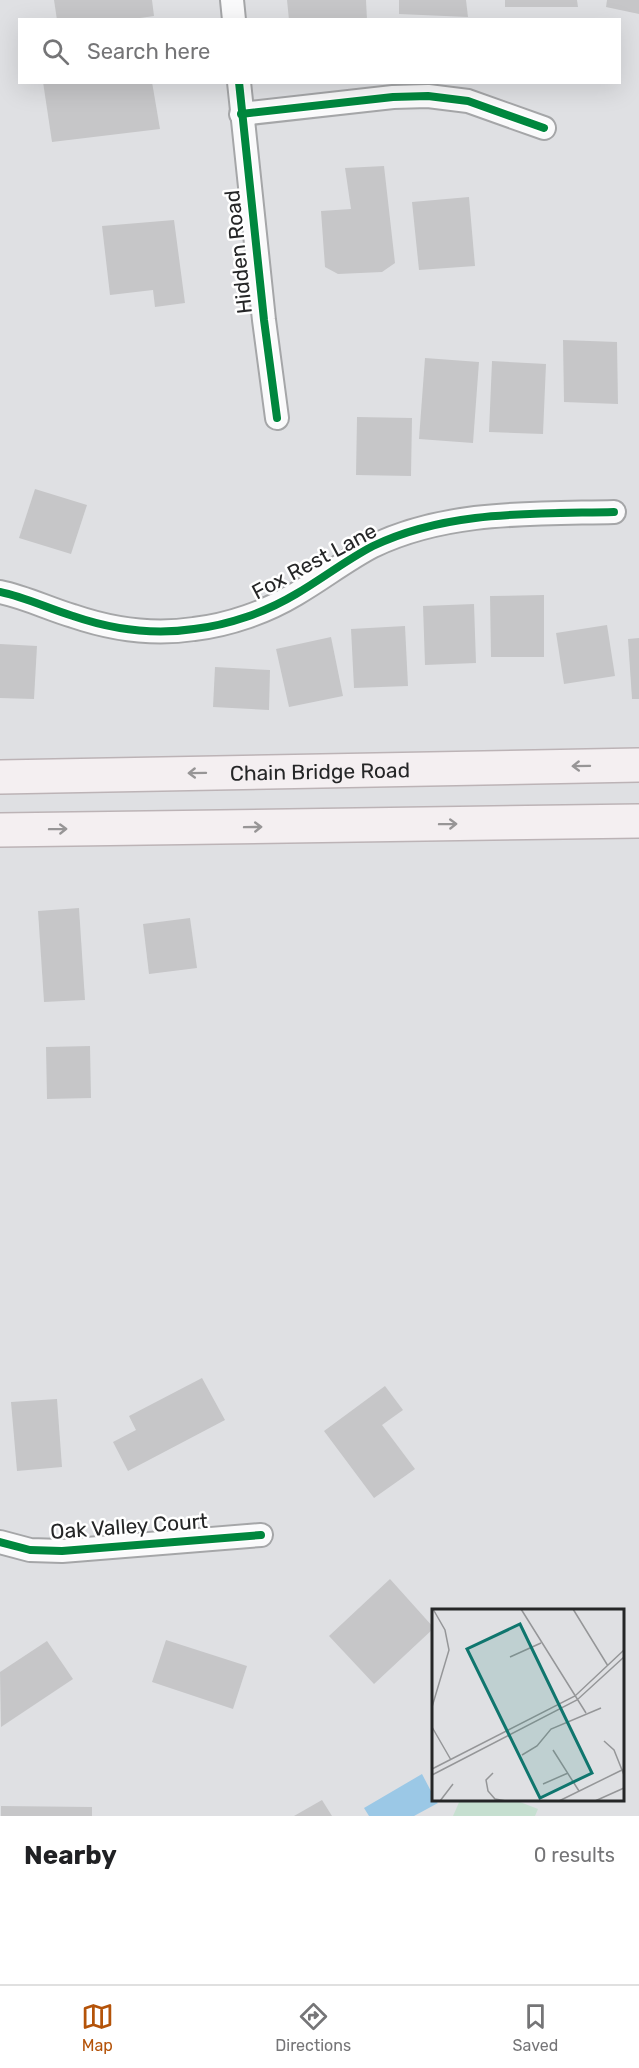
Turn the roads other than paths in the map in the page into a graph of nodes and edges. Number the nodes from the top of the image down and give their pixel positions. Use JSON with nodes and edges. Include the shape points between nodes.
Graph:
{"nodes":[{"id":1,"x":232,"y":0,"type":"edge"},
{"id":2,"x":234,"y":18,"type":"edge"},
{"id":3,"x":239,"y":84,"type":"edge"},
{"id":4,"x":241,"y":114,"type":"junction"},
{"id":5,"x":544,"y":128,"type":"dead end"},
{"id":6,"x":277,"y":417,"type":"dead end"},
{"id":7,"x":614,"y":512,"type":"dead end"},
{"id":8,"x":0,"y":592,"type":"edge"},
{"id":9,"x":639,"y":765,"type":"edge"},
{"id":10,"x":0,"y":777,"type":"edge"},
{"id":11,"x":639,"y":821,"type":"edge"},
{"id":12,"x":0,"y":830,"type":"edge"},
{"id":13,"x":261,"y":1535,"type":"dead end"},
{"id":14,"x":0,"y":1542,"type":"edge"}],
"edges":[{"from":1,"to":2,"type":"street"},
{"from":3,"to":4,"type":"street","name":"Hidden Road"},
{"from":4,"to":5,"type":"street","via":[[428,96],[468,101]]},
{"from":4,"to":6,"type":"street","name":"Hidden Road"},
{"from":7,"to":8,"type":"street","name":"Fox Rest Lane","via":[[484,516],[425,528],[374,546],[271,607],[233,621],[194,629],[154,631],[115,627]]},
{"from":9,"to":10,"type":"main road","name":"Chain Bridge Road","one_way":true},
{"from":12,"to":11,"type":"main road","one_way":true},
{"from":13,"to":14,"type":"street","name":"Oak Valley Court","via":[[62,1551],[30,1550]]}]}
